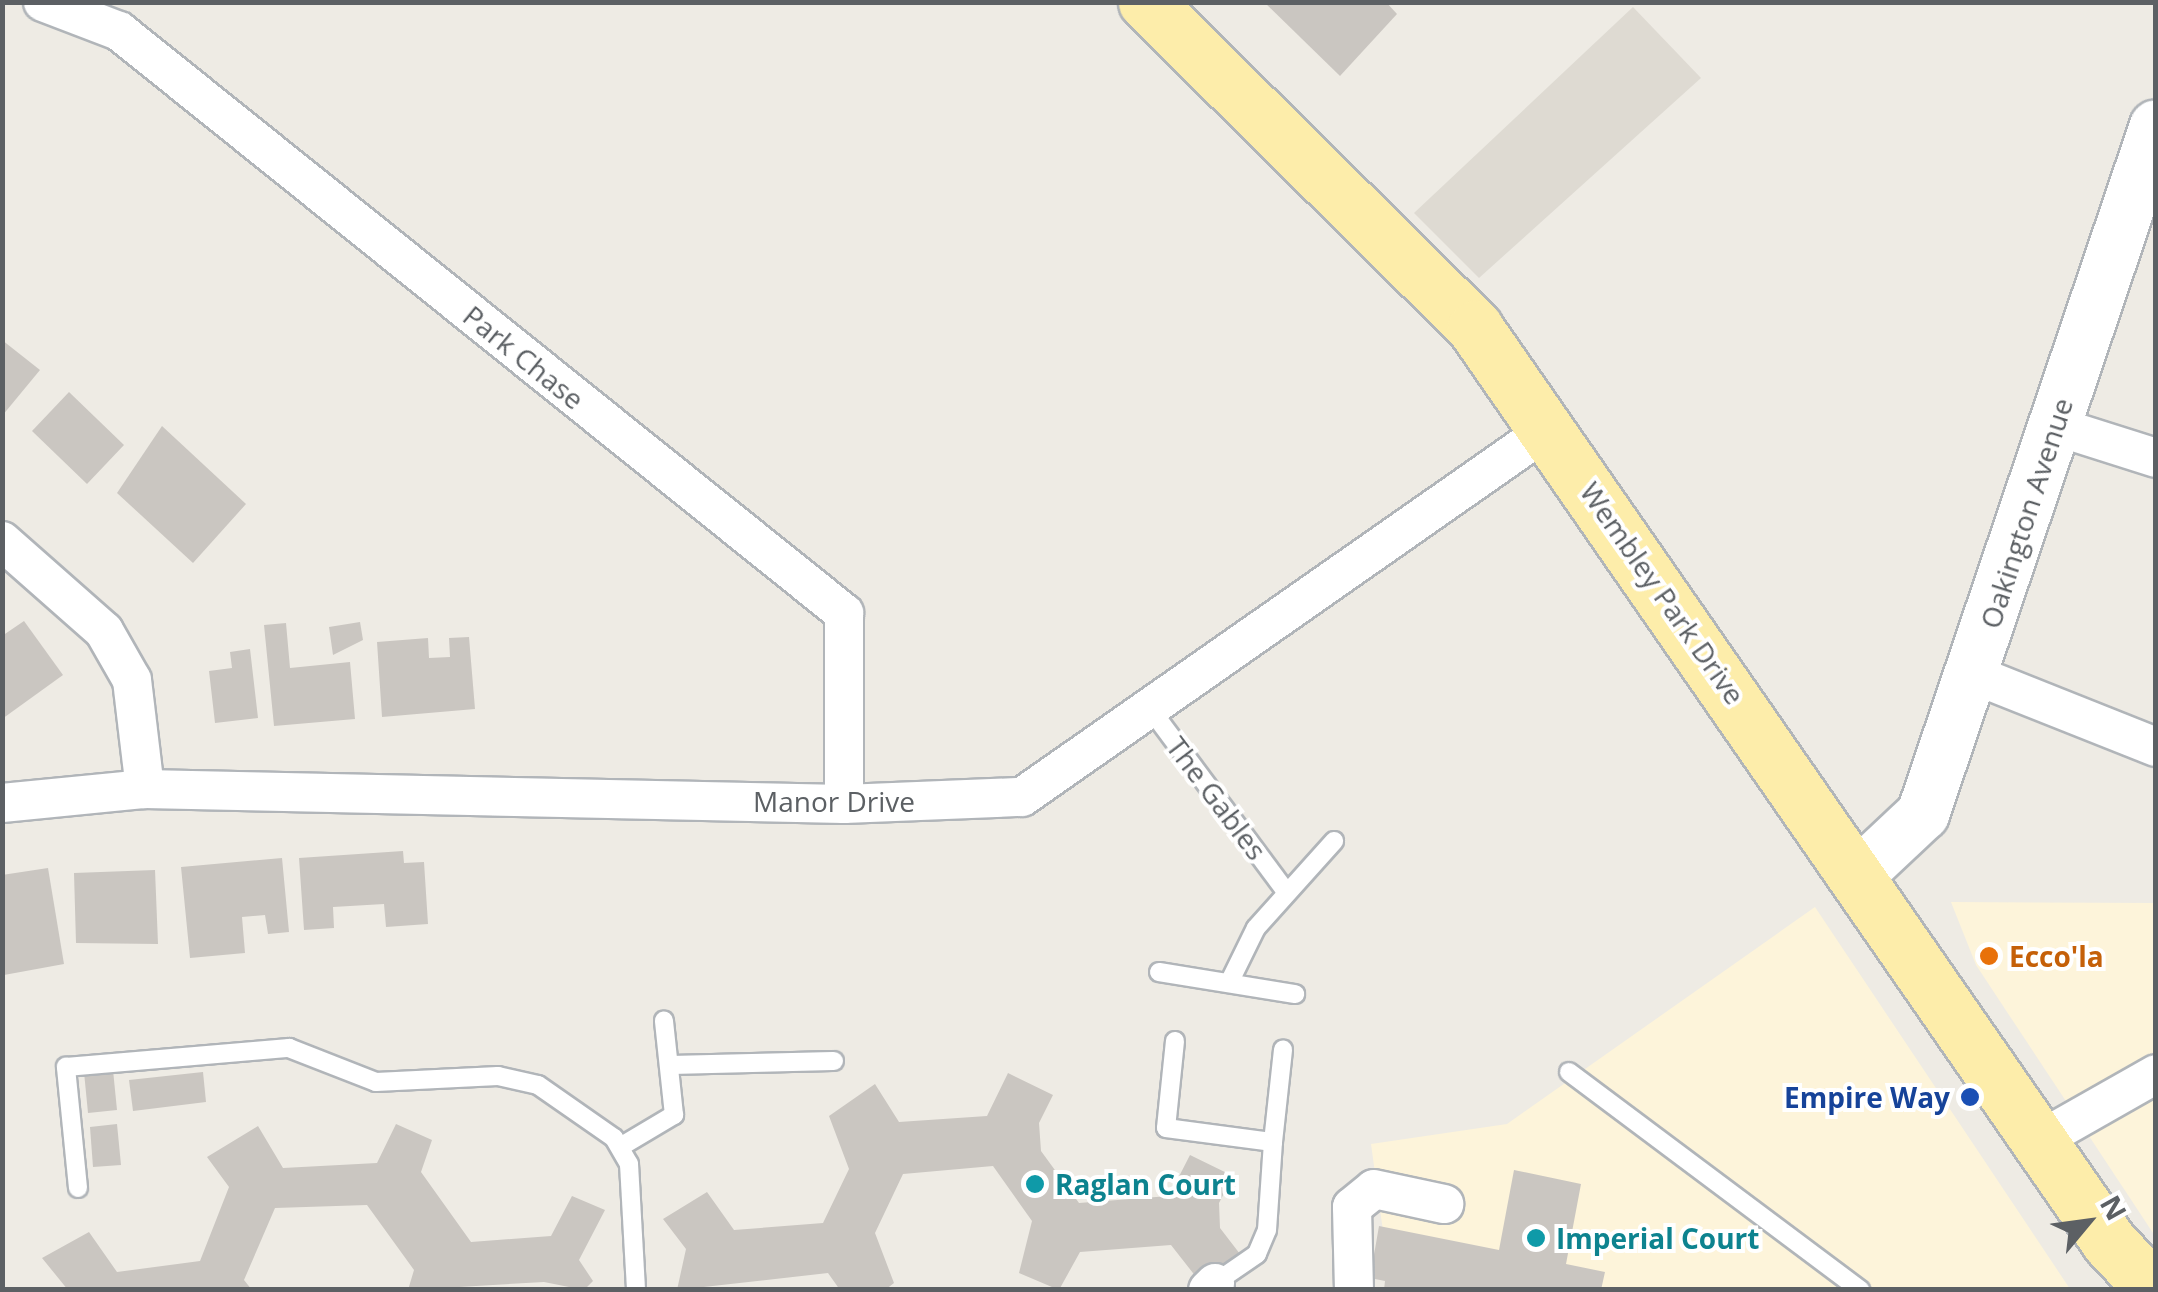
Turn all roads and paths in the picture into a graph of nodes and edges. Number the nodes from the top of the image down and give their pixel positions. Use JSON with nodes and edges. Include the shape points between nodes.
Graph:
{"nodes":[{"id":1,"x":42,"y":2,"type":"edge"},
{"id":2,"x":1146,"y":2,"type":"edge"},
{"id":3,"x":2156,"y":126,"type":"edge"},
{"id":4,"x":2052,"y":425,"type":"junction"},
{"id":5,"x":1550,"y":428,"type":"junction"},
{"id":6,"x":2156,"y":458,"type":"edge"},
{"id":7,"x":2,"y":540,"type":"edge"},
{"id":8,"x":1974,"y":675,"type":"junction"},
{"id":9,"x":1148,"y":707,"type":"junction"},
{"id":10,"x":2156,"y":748,"type":"edge"},
{"id":11,"x":144,"y":789,"type":"junction"},
{"id":12,"x":2,"y":803,"type":"edge"},
{"id":13,"x":844,"y":804,"type":"junction"},
{"id":14,"x":1334,"y":841,"type":"dead end"},
{"id":15,"x":1858,"y":875,"type":"junction"},
{"id":16,"x":1286,"y":890,"type":"junction"},
{"id":17,"x":1158,"y":972,"type":"dead end"},
{"id":18,"x":1229,"y":983,"type":"junction"},
{"id":19,"x":1296,"y":994,"type":"dead end"},
{"id":20,"x":664,"y":1020,"type":"dead end"},
{"id":21,"x":1175,"y":1041,"type":"dead end"},
{"id":22,"x":1284,"y":1050,"type":"dead end"},
{"id":23,"x":834,"y":1061,"type":"dead end"},
{"id":24,"x":670,"y":1066,"type":"junction"},
{"id":25,"x":1569,"y":1072,"type":"dead end"},
{"id":26,"x":2156,"y":1074,"type":"edge"},
{"id":27,"x":2040,"y":1140,"type":"junction"},
{"id":28,"x":1273,"y":1142,"type":"junction"},
{"id":29,"x":620,"y":1147,"type":"junction"},
{"id":30,"x":78,"y":1188,"type":"dead end"},
{"id":31,"x":1444,"y":1204,"type":"dead end"},
{"id":32,"x":2112,"y":1266,"type":"edge"},
{"id":33,"x":1212,"y":1286,"type":"edge"},
{"id":34,"x":636,"y":1290,"type":"edge"},
{"id":35,"x":1354,"y":1290,"type":"edge"},
{"id":36,"x":1860,"y":1290,"type":"edge"},
{"id":37,"x":2154,"y":1290,"type":"edge"}],
"edges":[{"from":1,"to":13,"type":"street","name":"Park Chase","via":[[119,31],[844,613]]},
{"from":2,"to":5,"type":"main road","name":"Wembley Park Drive","via":[[1390,235]]},
{"from":3,"to":4,"type":"street","name":"Oakington Avenue"},
{"from":4,"to":6,"type":"street"},
{"from":4,"to":8,"type":"street","name":"Oakington Avenue"},
{"from":5,"to":9,"type":"street","name":"Manor Drive"},
{"from":5,"to":15,"type":"main road","name":"Wembley Park Drive"},
{"from":7,"to":11,"type":"street","via":[[104,630],[132,680]]},
{"from":8,"to":10,"type":"street"},
{"from":8,"to":15,"type":"street","name":"Oakington Avenue","via":[[1924,814]]},
{"from":9,"to":13,"type":"street","name":"Manor Drive","via":[[1022,797]]},
{"from":9,"to":16,"type":"lane","name":"The Gables"},
{"from":11,"to":12,"type":"street","name":"Manor Drive"},
{"from":11,"to":13,"type":"street","name":"Manor Drive"},
{"from":14,"to":16,"type":"lane"},
{"from":15,"to":27,"type":"main road","name":"Wembley Park Drive"},
{"from":16,"to":18,"type":"lane"},
{"from":17,"to":18,"type":"lane"},
{"from":18,"to":19,"type":"lane"},
{"from":20,"to":24,"type":"lane"},
{"from":21,"to":28,"type":"lane","via":[[1166,1128]]},
{"from":22,"to":28,"type":"lane"},
{"from":23,"to":24,"type":"lane"},
{"from":24,"to":29,"type":"lane","via":[[674,1114]]},
{"from":25,"to":36,"type":"lane"},
{"from":26,"to":27,"type":"street"},
{"from":27,"to":32,"type":"main road","name":"Wembley Park Drive"},
{"from":28,"to":33,"type":"lane","via":[[1267,1230],[1257,1254]]},
{"from":29,"to":30,"type":"lane","via":[[538,1085],[498,1076],[376,1082],[290,1048],[66,1067]]},
{"from":29,"to":34,"type":"lane","via":[[629,1164]]},
{"from":31,"to":35,"type":"street","via":[[1374,1189],[1352,1207]]},
{"from":32,"to":37,"type":"main road","name":"Wembley Park Drive"}]}
